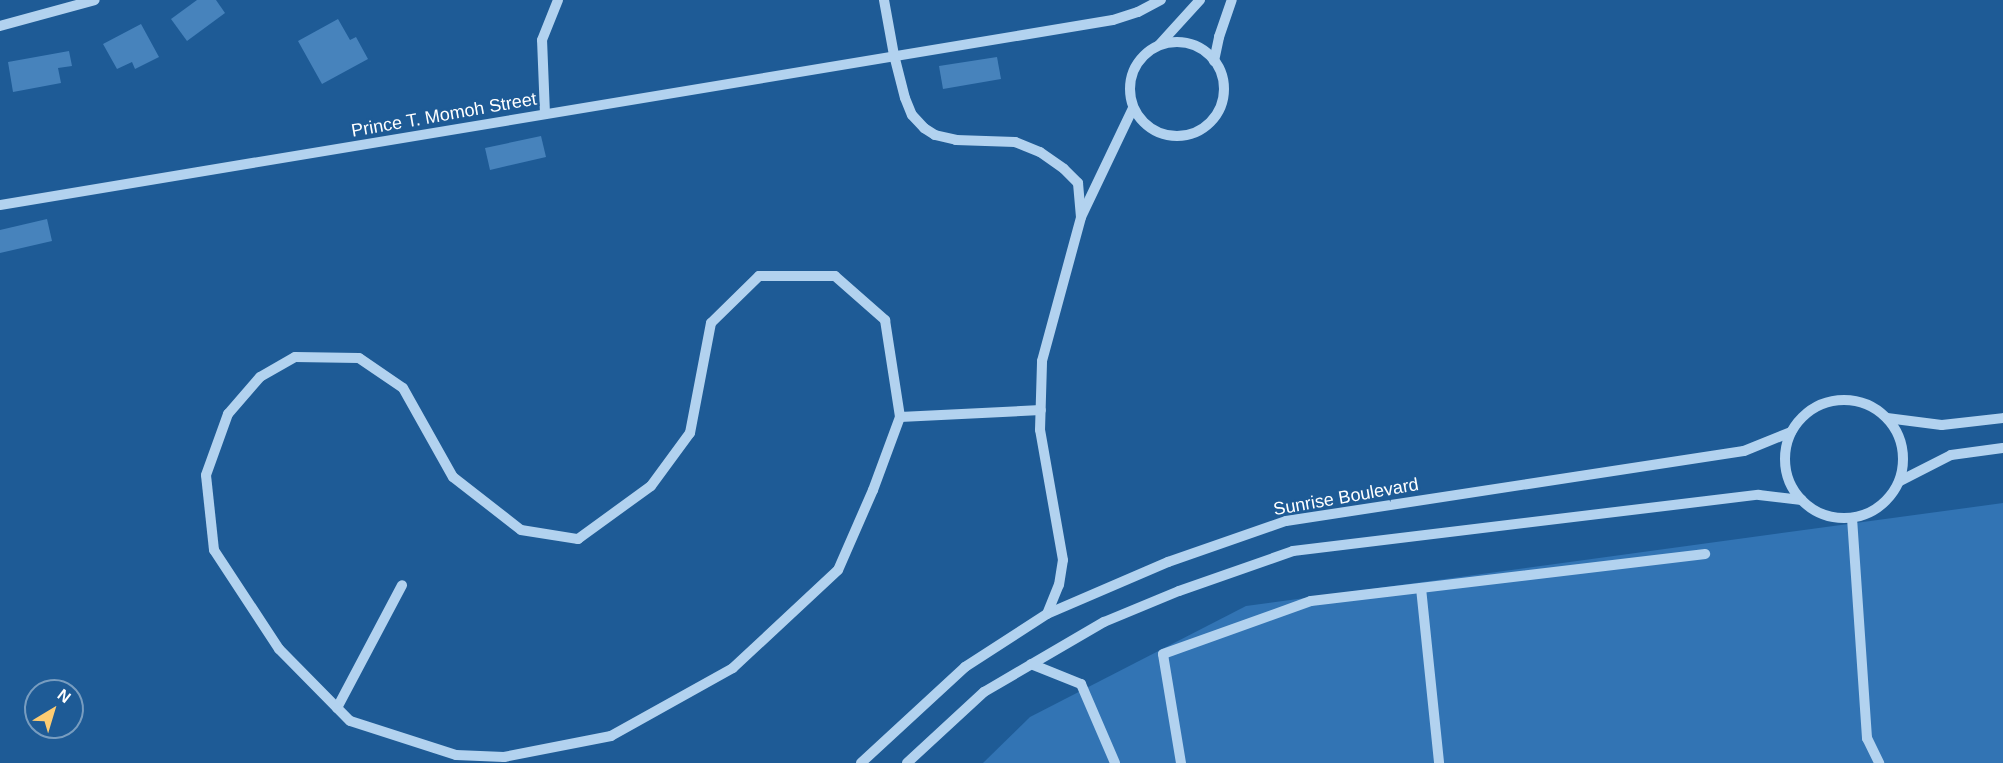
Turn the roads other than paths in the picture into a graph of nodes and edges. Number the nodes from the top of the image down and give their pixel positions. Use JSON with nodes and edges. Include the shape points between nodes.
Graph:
{"nodes":[{"id":1,"x":94,"y":0,"type":"edge"},
{"id":2,"x":558,"y":0,"type":"edge"},
{"id":3,"x":884,"y":0,"type":"edge"},
{"id":4,"x":1161,"y":0,"type":"edge"},
{"id":5,"x":1200,"y":0,"type":"edge"},
{"id":6,"x":1233,"y":0,"type":"edge"},
{"id":7,"x":0,"y":26,"type":"edge"},
{"id":8,"x":1158,"y":45,"type":"junction"},
{"id":9,"x":894,"y":56,"type":"junction"},
{"id":10,"x":1214,"y":61,"type":"junction"},
{"id":11,"x":1133,"y":108,"type":"junction"},
{"id":12,"x":545,"y":114,"type":"junction"},
{"id":13,"x":0,"y":205,"type":"edge"},
{"id":14,"x":1081,"y":217,"type":"junction"},
{"id":15,"x":1041,"y":410,"type":"junction"},
{"id":16,"x":900,"y":417,"type":"junction"},
{"id":17,"x":1887,"y":418,"type":"junction"},
{"id":18,"x":2003,"y":418,"type":"edge"},
{"id":19,"x":1791,"y":432,"type":"junction"},
{"id":20,"x":2003,"y":448,"type":"edge"},
{"id":21,"x":1899,"y":481,"type":"junction"},
{"id":22,"x":1802,"y":500,"type":"junction"},
{"id":23,"x":1852,"y":518,"type":"junction"},
{"id":24,"x":1705,"y":554,"type":"dead end"},
{"id":25,"x":402,"y":585,"type":"dead end"},
{"id":26,"x":1421,"y":588,"type":"junction"},
{"id":27,"x":1047,"y":614,"type":"junction"},
{"id":28,"x":1031,"y":664,"type":"junction"},
{"id":29,"x":338,"y":708,"type":"junction"},
{"id":30,"x":503,"y":760,"type":"edge"},
{"id":31,"x":861,"y":763,"type":"edge"},
{"id":32,"x":907,"y":763,"type":"edge"},
{"id":33,"x":1115,"y":763,"type":"edge"},
{"id":34,"x":1181,"y":763,"type":"edge"},
{"id":35,"x":1439,"y":763,"type":"edge"},
{"id":36,"x":1880,"y":763,"type":"edge"}],
"edges":[{"from":1,"to":7,"type":"street"},
{"from":2,"to":12,"type":"street","via":[[542,40]]},
{"from":3,"to":9,"type":"street"},
{"from":4,"to":9,"type":"street","name":"Prince T. Momoh Street","via":[[1113,20]]},
{"from":5,"to":8,"type":"street"},
{"from":6,"to":10,"type":"street"},
{"from":8,"to":10,"type":"street","via":[[1188,44]]},
{"from":8,"to":11,"type":"street","via":[[1146,53],[1130,78]]},
{"from":9,"to":12,"type":"street","name":"Prince T. Momoh Street"},
{"from":9,"to":14,"type":"street","via":[[912,115],[924,128],[956,140],[1015,142],[1040,152],[1078,183]]},
{"from":10,"to":11,"type":"street","via":[[1222,75],[1221,106],[1200,130],[1185,136],[1169,136],[1142,121]]},
{"from":11,"to":14,"type":"street"},
{"from":12,"to":13,"type":"street","name":"Prince T. Momoh Street"},
{"from":14,"to":15,"type":"street","via":[[1042,361]]},
{"from":15,"to":16,"type":"street"},
{"from":15,"to":27,"type":"street","via":[[1040,430],[1063,560],[1059,585]]},
{"from":16,"to":29,"type":"street","via":[[885,320],[835,276],[759,276],[711,323],[690,433],[651,486],[578,539],[521,530],[453,477],[403,388],[359,358],[296,357],[260,377],[228,414],[206,475],[214,550],[279,649]]},
{"from":16,"to":30,"type":"street","via":[[838,570],[733,668],[611,736]]},
{"from":17,"to":18,"type":"street","via":[[1942,425]]},
{"from":17,"to":19,"type":"street","via":[[1863,403],[1835,400],[1817,406]]},
{"from":17,"to":21,"type":"street","via":[[1903,448],[1904,465]]},
{"from":19,"to":22,"type":"street","via":[[1785,450],[1786,469],[1791,486]]},
{"from":19,"to":27,"type":"street","name":"Sunrise Boulevard","via":[[1744,451],[1286,521],[1168,562]]},
{"from":20,"to":21,"type":"street","via":[[1951,455]]},
{"from":21,"to":23,"type":"street","via":[[1881,506]]},
{"from":22,"to":23,"type":"street","via":[[1825,514]]},
{"from":22,"to":28,"type":"street","via":[[1759,495],[1293,551],[1104,622]]},
{"from":23,"to":36,"type":"street","via":[[1867,738]]},
{"from":24,"to":26,"type":"street"},
{"from":25,"to":29,"type":"street"},
{"from":26,"to":34,"type":"street","via":[[1311,602],[1163,654]]},
{"from":26,"to":35,"type":"street"},
{"from":27,"to":31,"type":"street","name":"Sunrise Boulevard","via":[[965,667]]},
{"from":28,"to":32,"type":"street","via":[[984,692]]},
{"from":28,"to":33,"type":"street","via":[[1081,684]]},
{"from":29,"to":30,"type":"street","via":[[350,721],[456,755]]}]}
